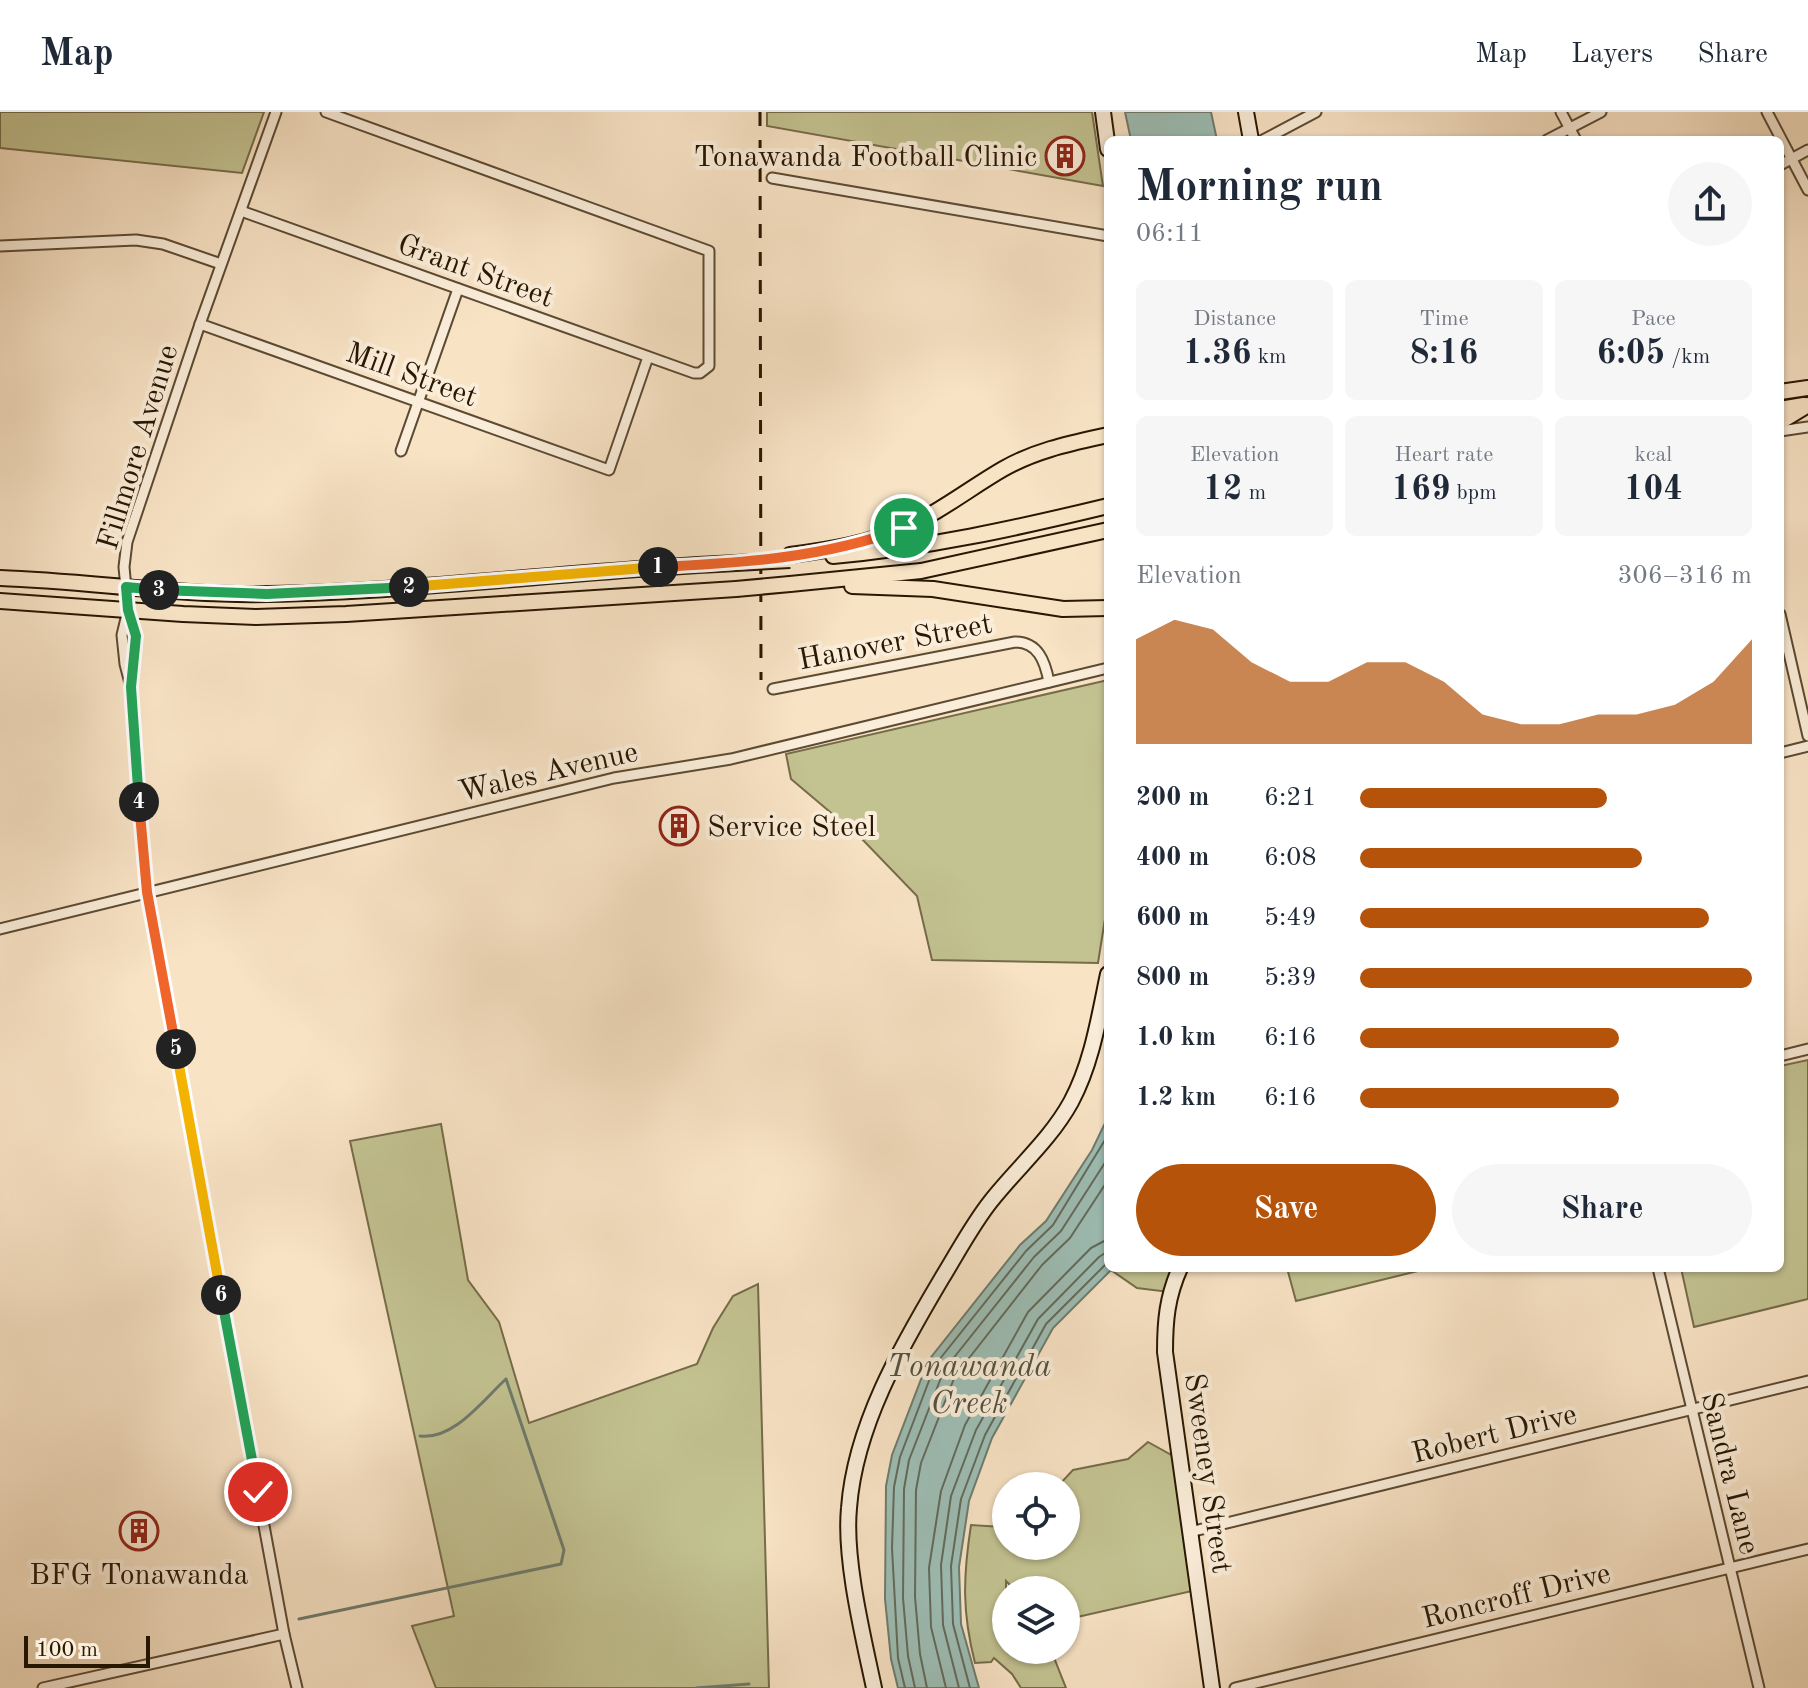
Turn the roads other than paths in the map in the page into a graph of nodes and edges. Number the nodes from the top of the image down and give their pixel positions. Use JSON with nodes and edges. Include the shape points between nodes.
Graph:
{"nodes":[{"id":1,"x":276,"y":112,"type":"edge"},
{"id":2,"x":326,"y":112,"type":"edge"},
{"id":3,"x":1103,"y":112,"type":"edge"},
{"id":4,"x":1246,"y":112,"type":"edge"},
{"id":5,"x":1316,"y":112,"type":"edge"},
{"id":6,"x":1561,"y":112,"type":"edge"},
{"id":7,"x":1601,"y":112,"type":"edge"},
{"id":8,"x":1767,"y":112,"type":"edge"},
{"id":9,"x":1570,"y":128,"type":"junction"},
{"id":10,"x":1106,"y":136,"type":"edge"},
{"id":11,"x":1250,"y":136,"type":"edge"},
{"id":12,"x":1271,"y":136,"type":"edge"},
{"id":13,"x":1555,"y":136,"type":"edge"},
{"id":14,"x":1574,"y":136,"type":"edge"},
{"id":15,"x":1779,"y":136,"type":"edge"},
{"id":16,"x":1784,"y":145,"type":"edge"},
{"id":17,"x":1808,"y":150,"type":"edge"},
{"id":18,"x":1791,"y":159,"type":"junction"},
{"id":19,"x":1784,"y":163,"type":"edge"},
{"id":20,"x":772,"y":178,"type":"dead end"},
{"id":21,"x":1808,"y":190,"type":"edge"},
{"id":22,"x":241,"y":211,"type":"junction"},
{"id":23,"x":1104,"y":235,"type":"edge"},
{"id":24,"x":0,"y":246,"type":"edge"},
{"id":25,"x":221,"y":264,"type":"junction"},
{"id":26,"x":458,"y":289,"type":"junction"},
{"id":27,"x":200,"y":324,"type":"junction"},
{"id":28,"x":648,"y":357,"type":"junction"},
{"id":29,"x":1808,"y":388,"type":"edge"},
{"id":30,"x":1784,"y":391,"type":"edge"},
{"id":31,"x":418,"y":402,"type":"junction"},
{"id":32,"x":1808,"y":405,"type":"edge"},
{"id":33,"x":1784,"y":408,"type":"edge"},
{"id":34,"x":1784,"y":420,"type":"edge"},
{"id":35,"x":1808,"y":427,"type":"edge"},
{"id":36,"x":1784,"y":430,"type":"edge"},
{"id":37,"x":1104,"y":436,"type":"edge"},
{"id":38,"x":401,"y":451,"type":"dead end"},
{"id":39,"x":1104,"y":507,"type":"edge"},
{"id":40,"x":1104,"y":531,"type":"edge"},
{"id":41,"x":790,"y":558,"type":"junction"},
{"id":42,"x":0,"y":578,"type":"edge"},
{"id":43,"x":797,"y":583,"type":"junction"},
{"id":44,"x":126,"y":587,"type":"junction"},
{"id":45,"x":0,"y":601,"type":"edge"},
{"id":46,"x":1104,"y":608,"type":"edge"},
{"id":47,"x":128,"y":610,"type":"junction"},
{"id":48,"x":1784,"y":631,"type":"edge"},
{"id":49,"x":1104,"y":669,"type":"edge"},
{"id":50,"x":1049,"y":682,"type":"junction"},
{"id":51,"x":773,"y":689,"type":"dead end"},
{"id":52,"x":1808,"y":736,"type":"edge"},
{"id":53,"x":1808,"y":746,"type":"edge"},
{"id":54,"x":1784,"y":752,"type":"edge"},
{"id":55,"x":147,"y":892,"type":"junction"},
{"id":56,"x":0,"y":929,"type":"edge"},
{"id":57,"x":1104,"y":991,"type":"edge"},
{"id":58,"x":1808,"y":1049,"type":"edge"},
{"id":59,"x":1784,"y":1055,"type":"edge"},
{"id":60,"x":1178,"y":1272,"type":"edge"},
{"id":61,"x":1659,"y":1272,"type":"edge"},
{"id":62,"x":1808,"y":1381,"type":"edge"},
{"id":63,"x":1691,"y":1410,"type":"junction"},
{"id":64,"x":1190,"y":1532,"type":"junction"},
{"id":65,"x":1808,"y":1549,"type":"edge"},
{"id":66,"x":1729,"y":1568,"type":"junction"},
{"id":67,"x":284,"y":1634,"type":"junction"},
{"id":68,"x":43,"y":1688,"type":"edge"},
{"id":69,"x":297,"y":1688,"type":"edge"},
{"id":70,"x":874,"y":1688,"type":"edge"},
{"id":71,"x":1212,"y":1688,"type":"edge"},
{"id":72,"x":1235,"y":1688,"type":"edge"},
{"id":73,"x":1759,"y":1688,"type":"edge"}],
"edges":[{"from":1,"to":22,"type":"street","name":"Fillmore Avenue"},
{"from":2,"to":28,"type":"street","name":"Grant Street","via":[[709,251],[710,361],[705,370],[694,373]]},
{"from":3,"to":10,"type":"street"},
{"from":4,"to":11,"type":"street"},
{"from":5,"to":12,"type":"street"},
{"from":6,"to":9,"type":"street"},
{"from":7,"to":9,"type":"street"},
{"from":8,"to":15,"type":"street"},
{"from":9,"to":13,"type":"street"},
{"from":9,"to":14,"type":"street"},
{"from":16,"to":18,"type":"street"},
{"from":17,"to":18,"type":"street"},
{"from":18,"to":19,"type":"street"},
{"from":18,"to":21,"type":"street"},
{"from":20,"to":23,"type":"street"},
{"from":22,"to":25,"type":"street","name":"Fillmore Avenue"},
{"from":22,"to":26,"type":"street","name":"Grant Street"},
{"from":24,"to":25,"type":"street","via":[[136,240]]},
{"from":25,"to":27,"type":"street","name":"Fillmore Avenue"},
{"from":26,"to":28,"type":"street","name":"Grant Street"},
{"from":26,"to":31,"type":"street"},
{"from":27,"to":31,"type":"street","name":"Mill Street"},
{"from":27,"to":44,"type":"street","name":"Fillmore Avenue","via":[[127,542]]},
{"from":28,"to":31,"type":"street","name":"Mill Street","via":[[609,470]]},
{"from":29,"to":30,"type":"main road"},
{"from":31,"to":38,"type":"street"},
{"from":32,"to":33,"type":"main road"},
{"from":32,"to":34,"type":"main road"},
{"from":35,"to":36,"type":"street"},
{"from":37,"to":41,"type":"main road","via":[[1025,458],[887,534]]},
{"from":39,"to":41,"type":"main road","via":[[904,550]]},
{"from":40,"to":43,"type":"main road","via":[[921,571]]},
{"from":41,"to":44,"type":"main road","bridge":true,"via":[[325,592],[221,594]]},
{"from":42,"to":44,"type":"main road"},
{"from":43,"to":46,"type":"main road","via":[[923,588],[1063,609]]},
{"from":43,"to":47,"type":"main road","bridge":true,"via":[[331,614],[256,617]]},
{"from":44,"to":47,"type":"street","name":"Fillmore Avenue"},
{"from":45,"to":47,"type":"main road"},
{"from":47,"to":55,"type":"street","name":"Fillmore Avenue","via":[[136,636],[131,687]]},
{"from":48,"to":52,"type":"street"},
{"from":49,"to":50,"type":"street","name":"Wales Avenue"},
{"from":50,"to":51,"type":"street","name":"Hanover Street","via":[[1031,644],[1015,642]]},
{"from":50,"to":55,"type":"street","name":"Wales Avenue","via":[[731,759],[614,778]]},
{"from":53,"to":54,"type":"street"},
{"from":55,"to":56,"type":"street","name":"Wales Avenue"},
{"from":55,"to":67,"type":"street"},
{"from":57,"to":70,"type":"street","via":[[1079,1087],[1047,1138],[980,1216],[927,1304],[895,1364],[857,1462],[848,1529]]},
{"from":58,"to":59,"type":"street"},
{"from":60,"to":64,"type":"street","name":"Sweeney Street","via":[[1169,1292],[1165,1352]]},
{"from":61,"to":63,"type":"street","name":"Sandra Lane"},
{"from":62,"to":63,"type":"street","name":"Robert Drive"},
{"from":63,"to":64,"type":"street","name":"Robert Drive"},
{"from":63,"to":66,"type":"street","name":"Sandra Lane"},
{"from":64,"to":71,"type":"street","name":"Sweeney Street"},
{"from":65,"to":66,"type":"street","name":"Roncroff Drive"},
{"from":66,"to":72,"type":"street","name":"Roncroff Drive"},
{"from":66,"to":73,"type":"street","name":"Sandra Lane"},
{"from":67,"to":68,"type":"street"},
{"from":67,"to":69,"type":"street"}]}
